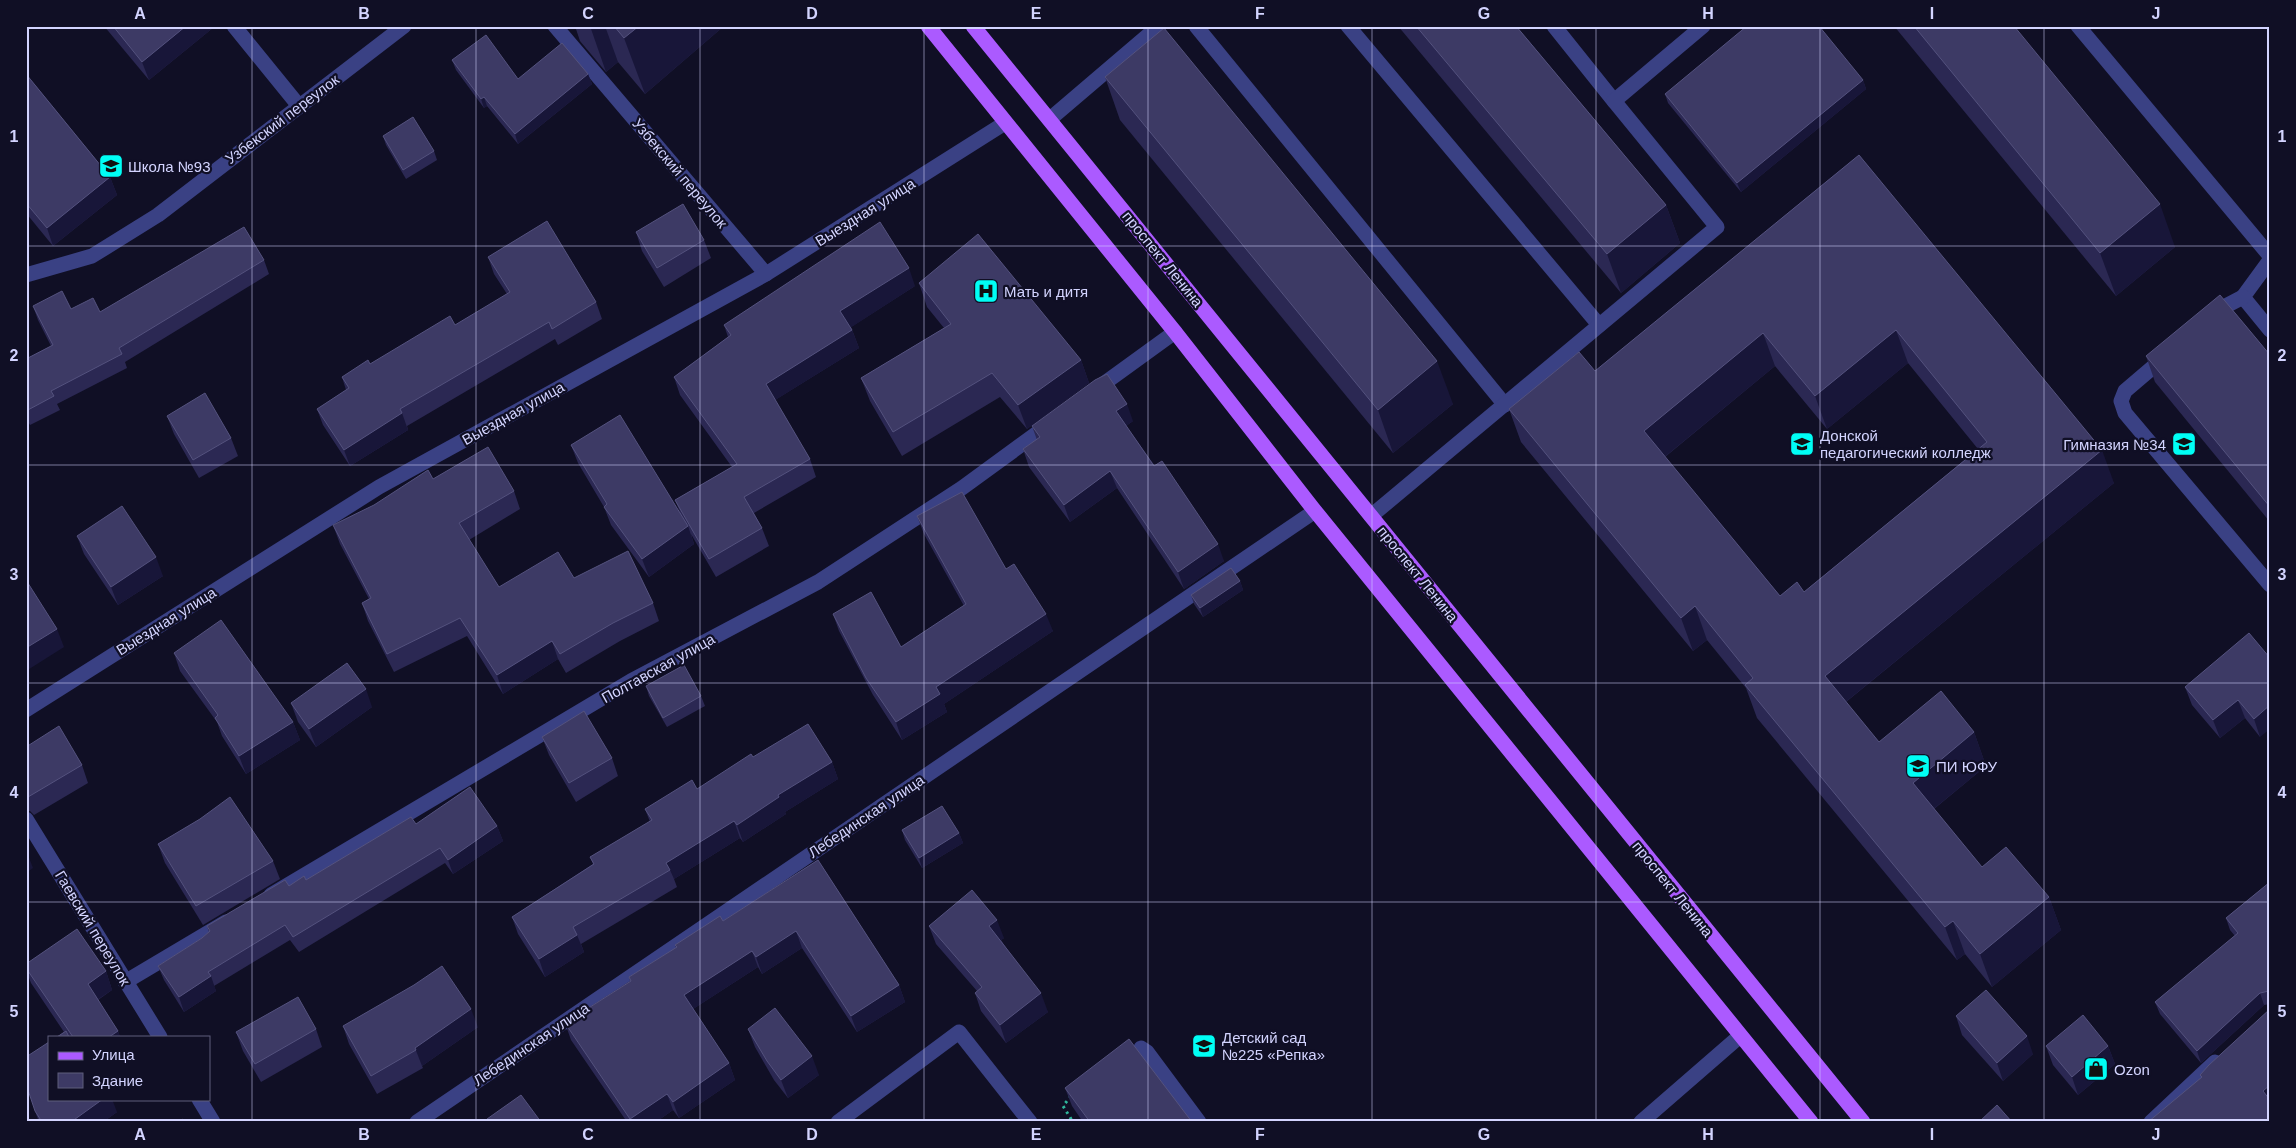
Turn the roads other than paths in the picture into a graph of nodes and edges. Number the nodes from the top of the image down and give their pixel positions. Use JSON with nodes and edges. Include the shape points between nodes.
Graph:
{"nodes":[{"id":1,"x":234,"y":26,"type":"edge"},
{"id":2,"x":404,"y":26,"type":"edge"},
{"id":3,"x":555,"y":26,"type":"edge"},
{"id":4,"x":928,"y":26,"type":"edge"},
{"id":5,"x":973,"y":26,"type":"edge"},
{"id":6,"x":1159,"y":26,"type":"edge"},
{"id":7,"x":1196,"y":26,"type":"edge"},
{"id":8,"x":1348,"y":26,"type":"edge"},
{"id":9,"x":1554,"y":26,"type":"edge"},
{"id":10,"x":1703,"y":26,"type":"edge"},
{"id":11,"x":2078,"y":26,"type":"edge"},
{"id":12,"x":1614,"y":100,"type":"junction"},
{"id":13,"x":299,"y":106,"type":"junction"},
{"id":14,"x":1050,"y":119,"type":"junction"},
{"id":15,"x":1005,"y":123,"type":"junction"},
{"id":16,"x":2270,"y":258,"type":"edge"},
{"id":17,"x":766,"y":274,"type":"junction"},
{"id":18,"x":26,"y":275,"type":"edge"},
{"id":19,"x":2242,"y":297,"type":"junction"},
{"id":20,"x":1599,"y":325,"type":"junction"},
{"id":21,"x":2198,"y":328,"type":"edge"},
{"id":22,"x":2270,"y":330,"type":"edge"},
{"id":23,"x":1175,"y":332,"type":"junction"},
{"id":24,"x":2176,"y":347,"type":"edge"},
{"id":25,"x":1080,"y":402,"type":"edge"},
{"id":26,"x":1505,"y":405,"type":"junction"},
{"id":27,"x":1064,"y":413,"type":"edge"},
{"id":28,"x":1315,"y":511,"type":"junction"},
{"id":29,"x":1372,"y":516,"type":"junction"},
{"id":30,"x":2270,"y":585,"type":"edge"},
{"id":31,"x":26,"y":710,"type":"edge"},
{"id":32,"x":26,"y":820,"type":"edge"},
{"id":33,"x":262,"y":900,"type":"edge"},
{"id":34,"x":237,"y":916,"type":"edge"},
{"id":35,"x":125,"y":982,"type":"junction"},
{"id":36,"x":159,"y":1036,"type":"edge"},
{"id":37,"x":1740,"y":1036,"type":"junction"},
{"id":38,"x":1141,"y":1048,"type":"dead end"},
{"id":39,"x":2228,"y":1051,"type":"edge"},
{"id":40,"x":200,"y":1100,"type":"edge"},
{"id":41,"x":213,"y":1122,"type":"edge"},
{"id":42,"x":417,"y":1122,"type":"edge"},
{"id":43,"x":838,"y":1122,"type":"edge"},
{"id":44,"x":1030,"y":1122,"type":"edge"},
{"id":45,"x":1200,"y":1122,"type":"edge"},
{"id":46,"x":1641,"y":1122,"type":"edge"},
{"id":47,"x":1811,"y":1122,"type":"edge"},
{"id":48,"x":1863,"y":1122,"type":"edge"},
{"id":49,"x":2151,"y":1122,"type":"edge"}],
"edges":[{"from":1,"to":13,"type":"street"},
{"from":2,"to":13,"type":"street","name":"Узбекский переулок"},
{"from":3,"to":17,"type":"street","name":"Узбекский переулок"},
{"from":4,"to":15,"type":"main road"},
{"from":5,"to":14,"type":"main road","name":"проспект Ленина"},
{"from":6,"to":14,"type":"street"},
{"from":7,"to":26,"type":"street"},
{"from":8,"to":20,"type":"street"},
{"from":9,"to":12,"type":"street"},
{"from":10,"to":12,"type":"street"},
{"from":11,"to":16,"type":"street"},
{"from":12,"to":20,"type":"street","via":[[1716,227]]},
{"from":13,"to":18,"type":"street","name":"Узбекский переулок","via":[[158,215],[92,256]]},
{"from":14,"to":29,"type":"main road","name":"проспект Ленина"},
{"from":15,"to":17,"type":"street","name":"Выездная улица"},
{"from":15,"to":23,"type":"main road"},
{"from":16,"to":19,"type":"street"},
{"from":17,"to":31,"type":"street","name":"Выездная улица","via":[[379,486]]},
{"from":19,"to":21,"type":"street","via":[[2220,309]]},
{"from":19,"to":22,"type":"street"},
{"from":20,"to":26,"type":"street"},
{"from":23,"to":25,"type":"street"},
{"from":23,"to":28,"type":"main road"},
{"from":24,"to":30,"type":"street","via":[[2125,391],[2121,401],[2125,413]]},
{"from":26,"to":29,"type":"street"},
{"from":27,"to":33,"type":"street","name":"Полтавская улица","via":[[962,488],[818,582],[631,681]]},
{"from":28,"to":37,"type":"main road"},
{"from":28,"to":42,"type":"street","name":"Лебединская улица"},
{"from":29,"to":48,"type":"main road","name":"проспект Ленина"},
{"from":32,"to":35,"type":"street","name":"Гаевский переулок"},
{"from":34,"to":35,"type":"street"},
{"from":35,"to":36,"type":"street","name":"Гаевский переулок"},
{"from":37,"to":46,"type":"street"},
{"from":37,"to":47,"type":"main road"},
{"from":38,"to":45,"type":"street"},
{"from":39,"to":49,"type":"street"},
{"from":40,"to":41,"type":"street"},
{"from":43,"to":44,"type":"street","via":[[959,1032]]}]}
